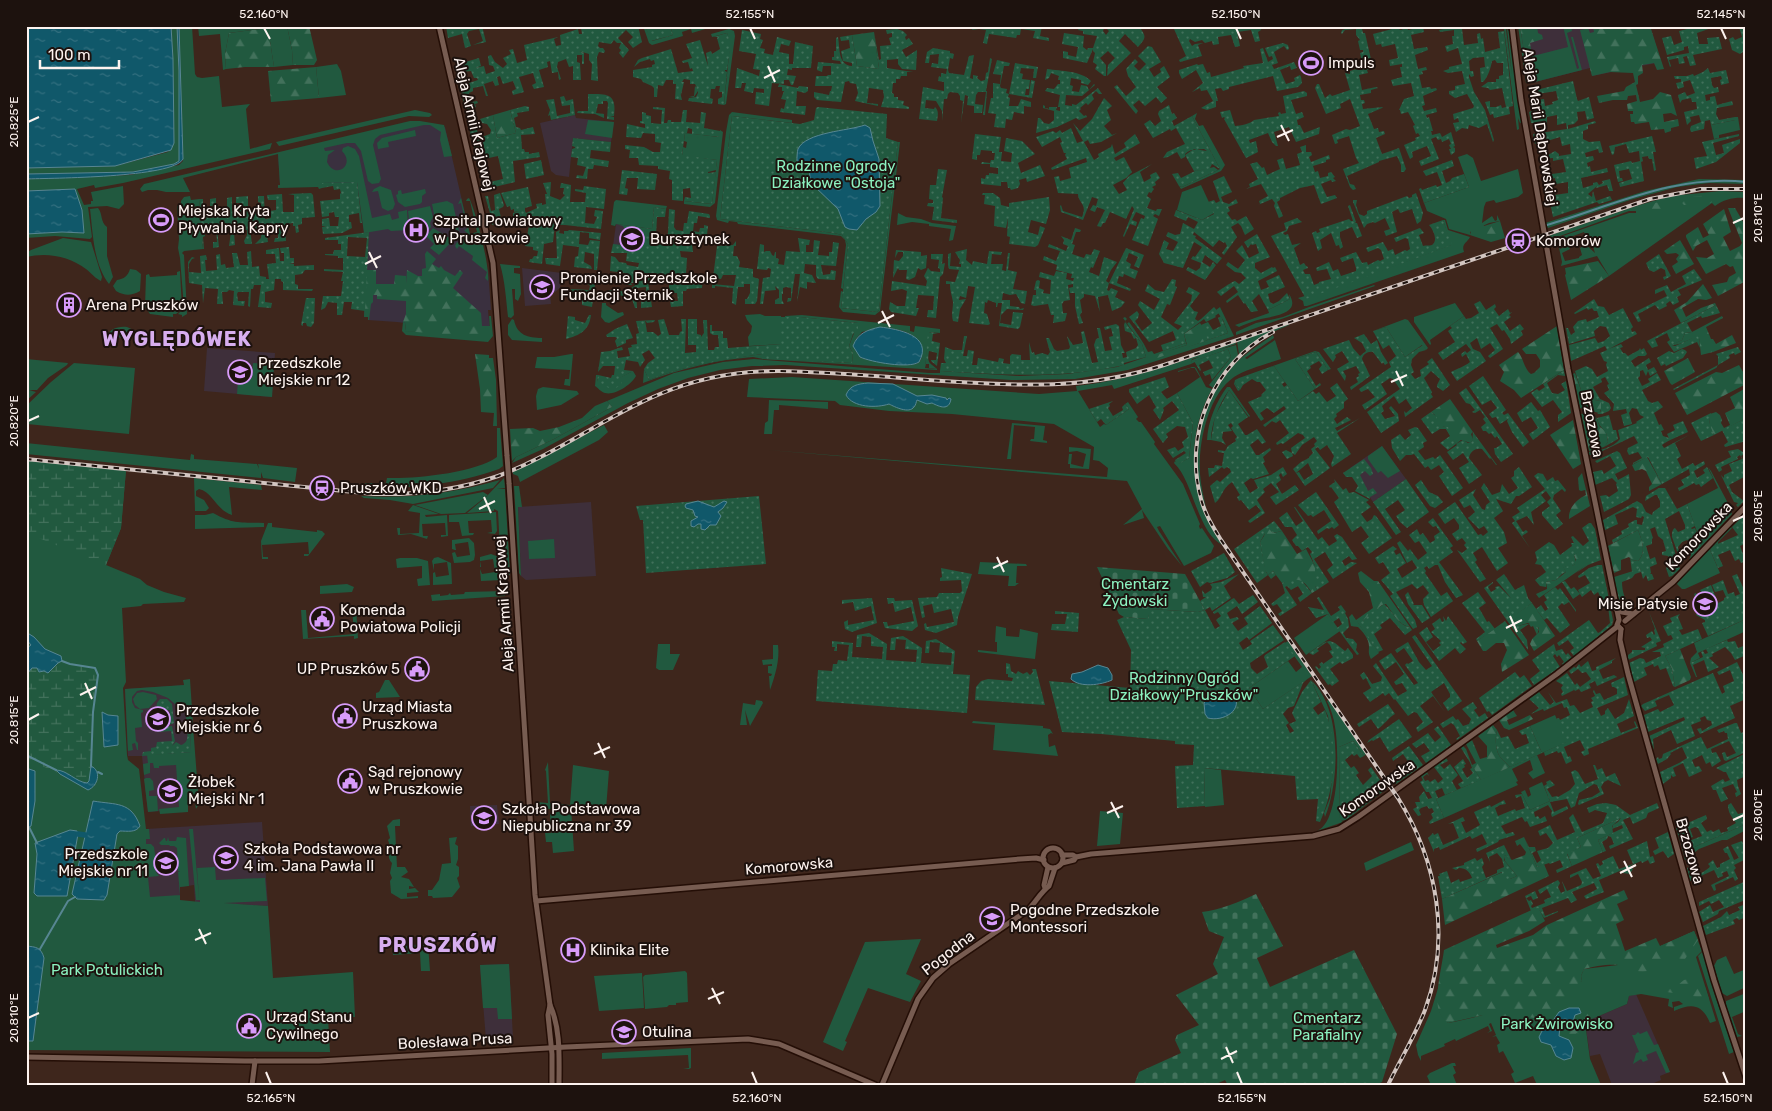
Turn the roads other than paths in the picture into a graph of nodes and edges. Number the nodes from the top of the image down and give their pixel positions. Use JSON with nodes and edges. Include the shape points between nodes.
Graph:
{"nodes":[{"id":1,"x":439,"y":26,"type":"edge"},
{"id":2,"x":1512,"y":26,"type":"edge"},
{"id":3,"x":1544,"y":231,"type":"joint"},
{"id":4,"x":1746,"y":506,"type":"edge"},
{"id":5,"x":1616,"y":608,"type":"junction"},
{"id":6,"x":1633,"y":614,"type":"junction"},
{"id":7,"x":1622,"y":621,"type":"junction"},
{"id":8,"x":1619,"y":628,"type":"junction"},
{"id":9,"x":1062,"y":855,"type":"junction"},
{"id":10,"x":1076,"y":857,"type":"junction"},
{"id":11,"x":1044,"y":860,"type":"junction"},
{"id":12,"x":1062,"y":863,"type":"junction"},
{"id":13,"x":1048,"y":867,"type":"junction"},
{"id":14,"x":1055,"y":868,"type":"junction"},
{"id":15,"x":1045,"y":888,"type":"junction"},
{"id":16,"x":536,"y":901,"type":"junction"},
{"id":17,"x":550,"y":1004,"type":"junction"},
{"id":18,"x":558,"y":1047,"type":"junction"},
{"id":19,"x":552,"y":1048,"type":"junction"},
{"id":20,"x":26,"y":1057,"type":"edge"},
{"id":21,"x":255,"y":1061,"type":"junction"},
{"id":22,"x":1746,"y":1077,"type":"edge"},
{"id":23,"x":252,"y":1085,"type":"edge"},
{"id":24,"x":552,"y":1085,"type":"edge"},
{"id":25,"x":559,"y":1085,"type":"edge"},
{"id":26,"x":875,"y":1085,"type":"edge"},
{"id":27,"x":882,"y":1085,"type":"edge"}],
"edges":[{"from":1,"to":16,"type":"street","name":"Aleja Armii Krajowej","bridge":true,"via":[[493,263]]},
{"from":2,"to":3,"type":"street","name":"Aleja Marii Dąbrowskiej","via":[[1521,100]]},
{"from":3,"to":5,"type":"street","name":"Brzozowa"},
{"from":4,"to":6,"type":"street","name":"Komorowska","via":[[1666,588]]},
{"from":5,"to":6,"type":"street"},
{"from":5,"to":7,"type":"street","name":"Brzozowa"},
{"from":6,"to":7,"type":"street","name":"Komorowska"},
{"from":7,"to":8,"type":"street","via":[[1626,626]]},
{"from":8,"to":10,"type":"street","name":"Komorowska","via":[[1338,829],[1314,836]]},
{"from":8,"to":22,"type":"street","name":"Brzozowa","via":[[1632,690],[1714,980]]},
{"from":9,"to":10,"type":"street","name":"Komorowska"},
{"from":9,"to":11,"type":"street","via":[[1057,849],[1050,849]]},
{"from":9,"to":12,"type":"street"},
{"from":10,"to":12,"type":"street","name":"Komorowska"},
{"from":11,"to":13,"type":"street"},
{"from":11,"to":16,"type":"street","name":"Komorowska","via":[[1020,859]]},
{"from":12,"to":14,"type":"street"},
{"from":13,"to":14,"type":"street"},
{"from":13,"to":15,"type":"street","name":"Pogodna"},
{"from":14,"to":15,"type":"street","name":"Pogodna","via":[[1049,886]]},
{"from":15,"to":27,"type":"street","name":"Pogodna","via":[[1028,910],[933,978],[918,999]]},
{"from":16,"to":17,"type":"street","name":"Aleja Armii Krajowej"},
{"from":17,"to":18,"type":"street","name":"Aleja Armii Krajowej"},
{"from":17,"to":19,"type":"street","name":"Aleja Armii Krajowej"},
{"from":18,"to":19,"type":"street","name":"Bolesława Prusa"},
{"from":18,"to":25,"type":"street","name":"Aleja Armii Krajowej"},
{"from":18,"to":26,"type":"street","name":"Bolesława Prusa","via":[[755,1040],[779,1044]]},
{"from":19,"to":21,"type":"street","name":"Bolesława Prusa","via":[[319,1061]]},
{"from":19,"to":24,"type":"street","name":"Aleja Armii Krajowej"},
{"from":20,"to":21,"type":"street","name":"Bolesława Prusa"},
{"from":21,"to":23,"type":"street"}]}
